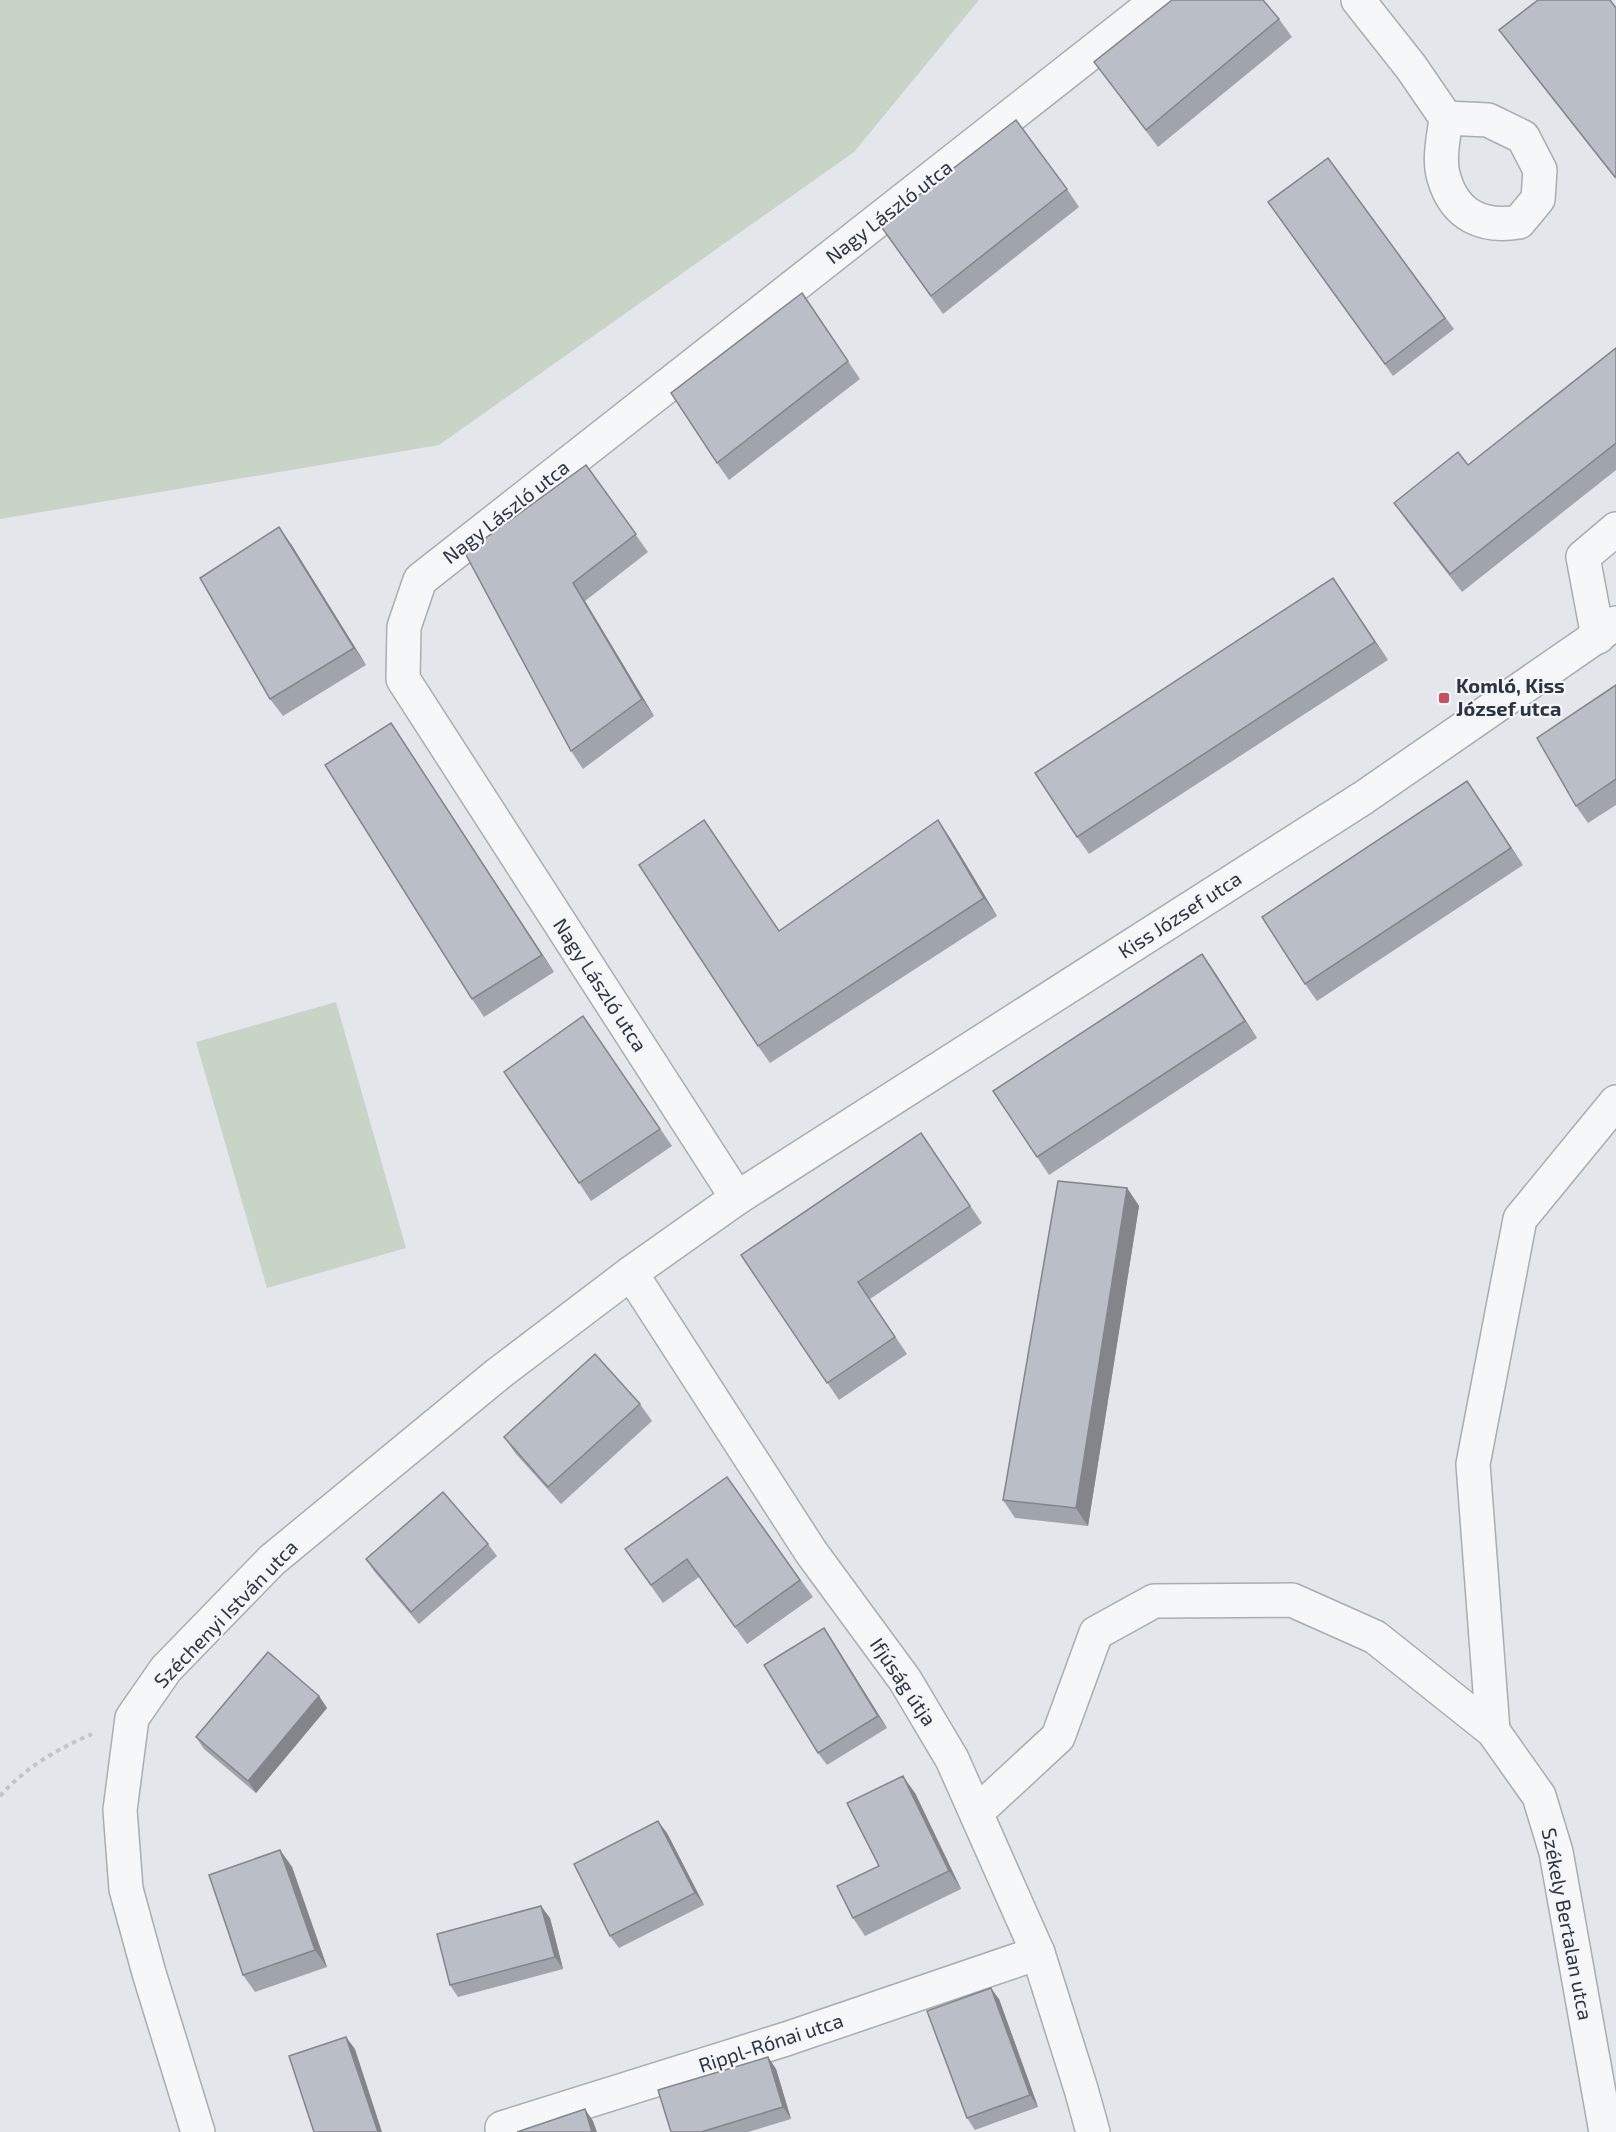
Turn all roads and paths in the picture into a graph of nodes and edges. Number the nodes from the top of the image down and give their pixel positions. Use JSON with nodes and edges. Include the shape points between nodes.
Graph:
{"nodes":[{"id":1,"x":1158,"y":0,"type":"edge"},
{"id":2,"x":1358,"y":0,"type":"edge"},
{"id":3,"x":1446,"y":118,"type":"dead end"},
{"id":4,"x":1616,"y":530,"type":"edge"},
{"id":5,"x":1607,"y":630,"type":"edge"},
{"id":6,"x":1616,"y":1102,"type":"edge"},
{"id":7,"x":737,"y":1198,"type":"junction"},
{"id":8,"x":631,"y":1273,"type":"junction"},
{"id":9,"x":132,"y":1718,"type":"junction"},
{"id":10,"x":1493,"y":1731,"type":"junction"},
{"id":11,"x":0,"y":1796,"type":"edge"},
{"id":12,"x":977,"y":1812,"type":"junction"},
{"id":13,"x":1038,"y":1953,"type":"junction"},
{"id":14,"x":502,"y":2128,"type":"dead end"},
{"id":15,"x":198,"y":2132,"type":"edge"},
{"id":16,"x":1093,"y":2132,"type":"edge"},
{"id":17,"x":1606,"y":2132,"type":"edge"}],
"edges":[{"from":1,"to":7,"type":"street","name":"Nagy László utca","via":[[420,580],[404,627],[403,679]]},
{"from":2,"to":3,"type":"street"},
{"from":4,"to":5,"type":"street","via":[[1583,557]]},
{"from":5,"to":7,"type":"street","name":"Kiss József utca","via":[[1363,798]]},
{"from":6,"to":10,"type":"street","via":[[1520,1219],[1473,1464]]},
{"from":7,"to":8,"type":"street","name":"Kiss József utca"},
{"from":8,"to":9,"type":"street","name":"Széchenyi István utca","via":[[498,1374],[272,1560],[166,1669]]},
{"from":8,"to":12,"type":"street","name":"Ifjúság útja","via":[[811,1552],[905,1680],[952,1759]]},
{"from":9,"to":11,"type":"path","via":[[68,1744],[18,1775]]},
{"from":9,"to":15,"type":"street","name":"Széchenyi István utca","via":[[120,1810],[126,1889]]},
{"from":10,"to":12,"type":"street","via":[[1375,1637],[1292,1600],[1154,1601],[1096,1633],[1058,1737]]},
{"from":10,"to":17,"type":"street","name":"Székely Bertalan utca","via":[[1539,1796],[1556,1852]]},
{"from":12,"to":13,"type":"street","name":"Ifjúság útja"},
{"from":13,"to":14,"type":"street","name":"Rippl-Rónai utca","via":[[786,2039]]},
{"from":13,"to":16,"type":"street","name":"Ifjúság útja"}]}
